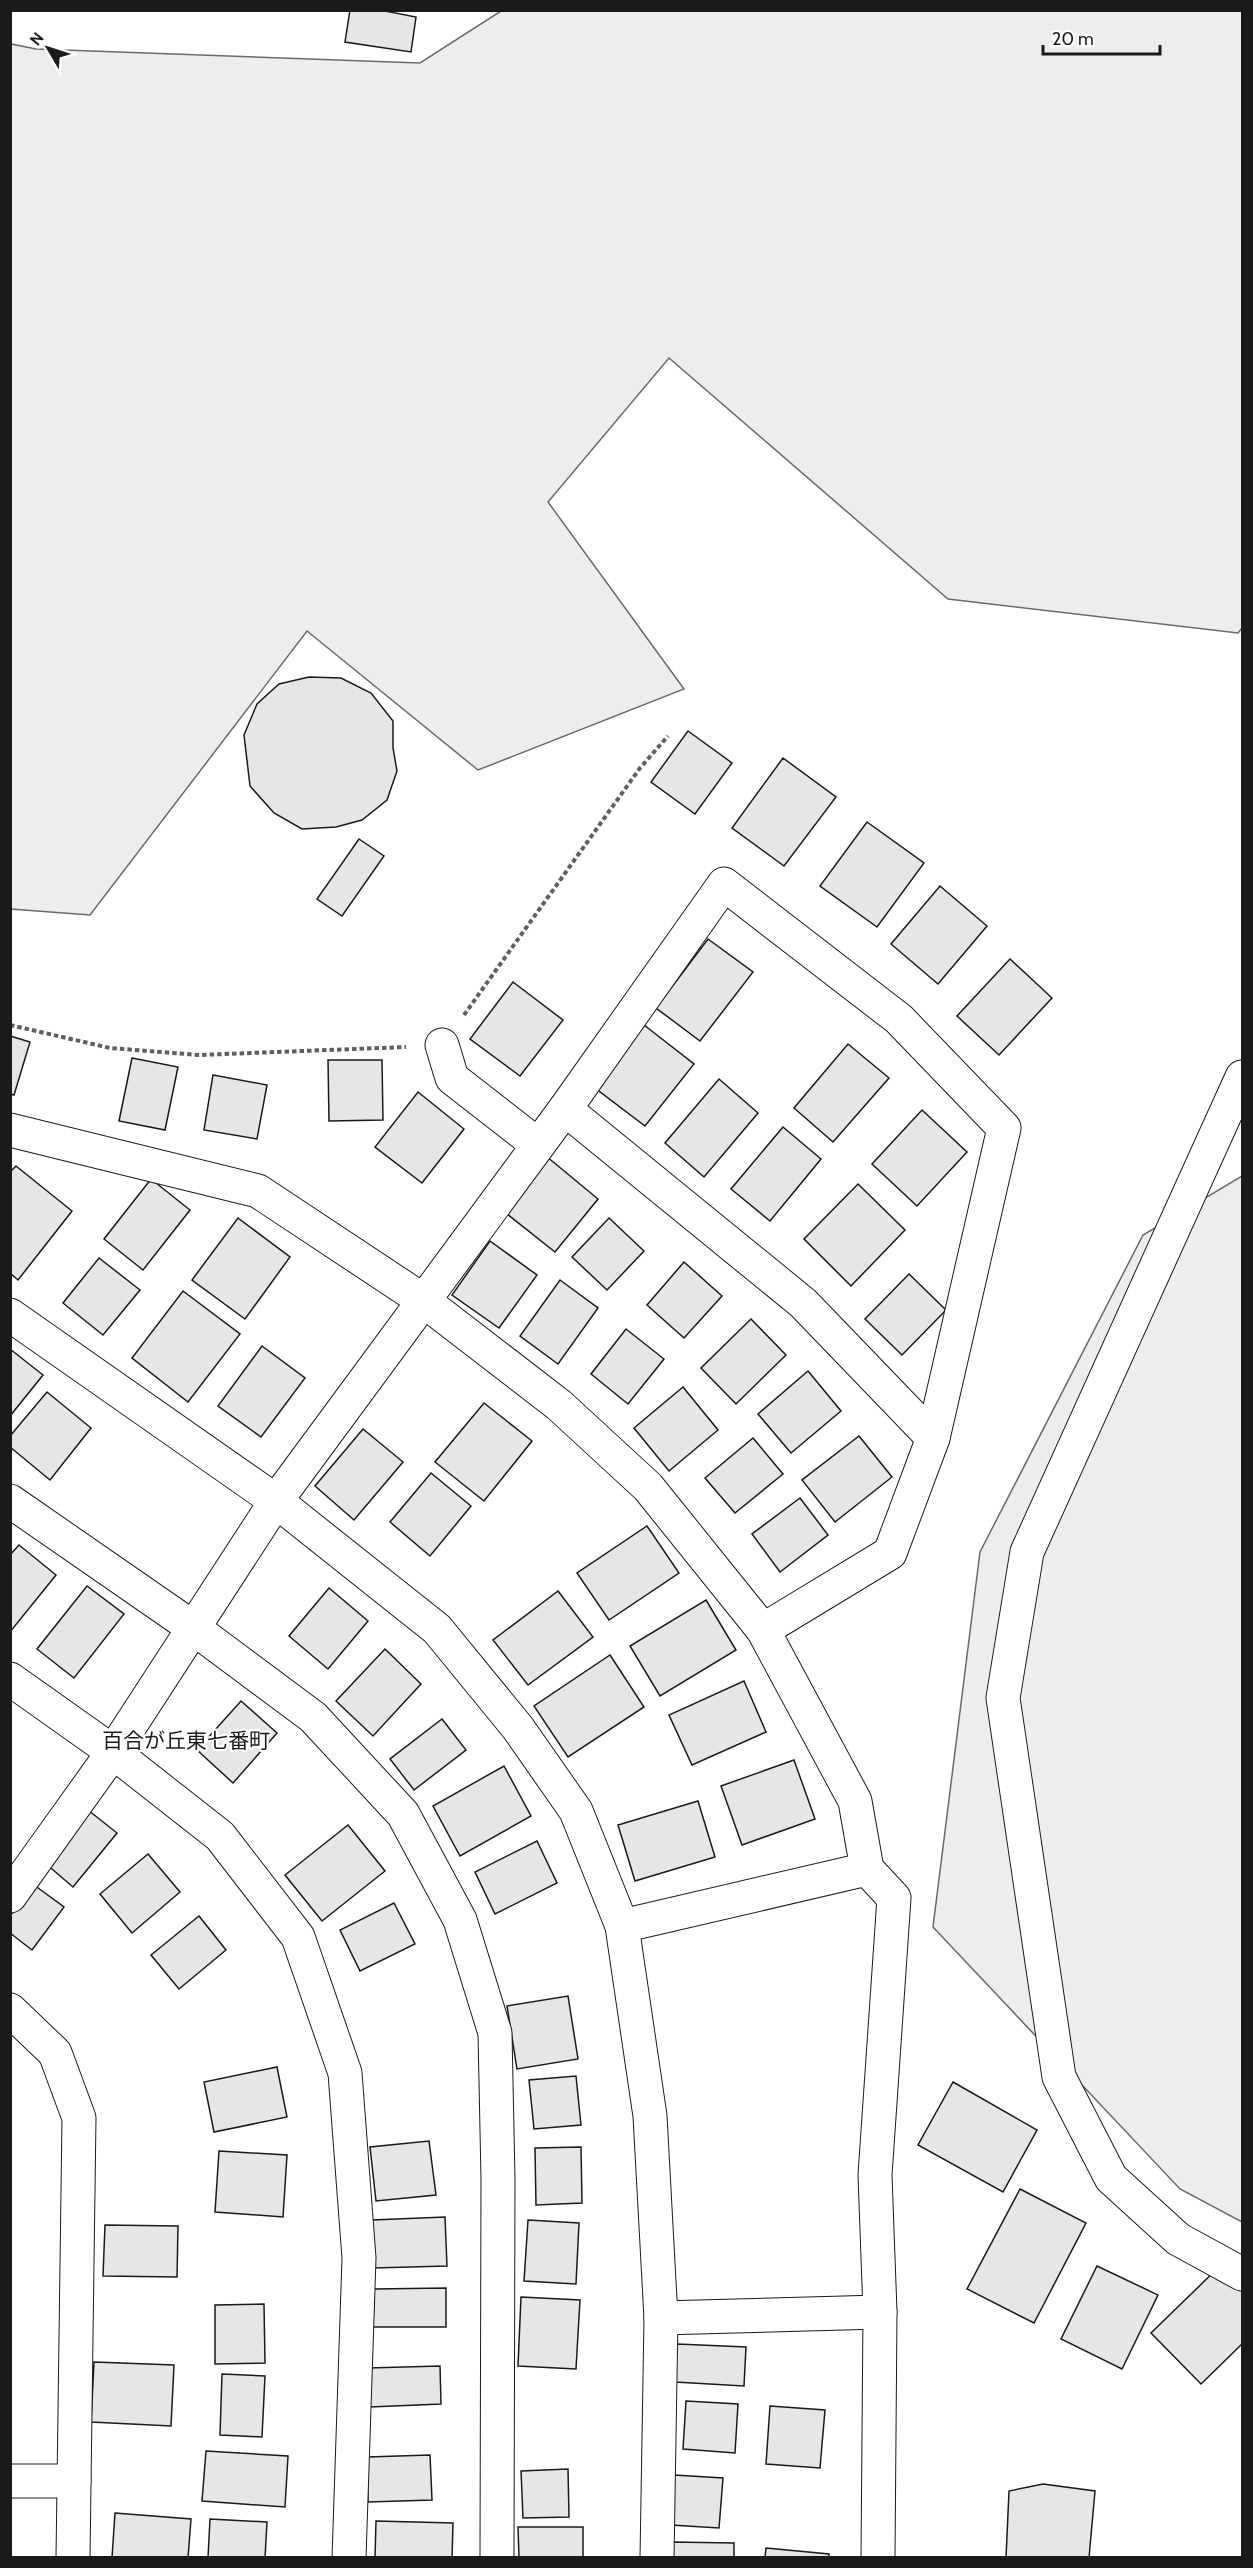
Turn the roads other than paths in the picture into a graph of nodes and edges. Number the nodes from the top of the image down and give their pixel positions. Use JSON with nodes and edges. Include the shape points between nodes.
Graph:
{"nodes":[{"id":1,"x":442,"y":1045,"type":"road end"},
{"id":2,"x":1242,"y":1077,"type":"edge"},
{"id":3,"x":565,"y":1109,"type":"junction"},
{"id":4,"x":10,"y":1130,"type":"edge"},
{"id":5,"x":538,"y":1145,"type":"junction"},
{"id":6,"x":424,"y":1301,"type":"junction"},
{"id":7,"x":10,"y":1315,"type":"edge"},
{"id":8,"x":933,"y":1437,"type":"junction"},
{"id":9,"x":10,"y":1501,"type":"edge"},
{"id":10,"x":276,"y":1501,"type":"junction"},
{"id":11,"x":192,"y":1627,"type":"junction"},
{"id":12,"x":763,"y":1630,"type":"junction"},
{"id":13,"x":10,"y":1680,"type":"edge"},
{"id":14,"x":113,"y":1752,"type":"junction"},
{"id":15,"x":867,"y":1869,"type":"junction"},
{"id":16,"x":10,"y":1896,"type":"edge"},
{"id":17,"x":622,"y":1926,"type":"junction"},
{"id":18,"x":10,"y":2010,"type":"edge"},
{"id":19,"x":1242,"y":2274,"type":"edge"},
{"id":20,"x":879,"y":2312,"type":"junction"},
{"id":21,"x":661,"y":2318,"type":"junction"},
{"id":22,"x":10,"y":2481,"type":"edge"},
{"id":23,"x":74,"y":2481,"type":"junction"},
{"id":24,"x":73,"y":2558,"type":"edge"},
{"id":25,"x":349,"y":2558,"type":"edge"},
{"id":26,"x":497,"y":2558,"type":"edge"},
{"id":27,"x":657,"y":2558,"type":"edge"},
{"id":28,"x":878,"y":2558,"type":"edge"}],
"edges":[{"from":1,"to":5,"type":"street","via":[[452,1078]]},
{"from":2,"to":19,"type":"street","via":[[1027,1552],[1003,1698],[1059,2077],[1111,2178],[1178,2239]]},
{"from":3,"to":5,"type":"street"},
{"from":3,"to":8,"type":"street","via":[[803,1303]]},
{"from":3,"to":8,"type":"street","via":[[724,884],[899,1018],[1004,1128]]},
{"from":4,"to":6,"type":"street","via":[[258,1191]]},
{"from":5,"to":6,"type":"street"},
{"from":6,"to":10,"type":"street"},
{"from":6,"to":12,"type":"street","via":[[559,1405],[648,1487]]},
{"from":7,"to":10,"type":"street"},
{"from":8,"to":12,"type":"street","via":[[890,1552]]},
{"from":9,"to":11,"type":"street"},
{"from":10,"to":11,"type":"street"},
{"from":10,"to":17,"type":"street","via":[[437,1629],[511,1719],[576,1811]]},
{"from":11,"to":14,"type":"street"},
{"from":11,"to":26,"type":"street","via":[[313,1718],[403,1814],[460,1920],[495,2033]]},
{"from":12,"to":15,"type":"street","via":[[855,1801]]},
{"from":13,"to":14,"type":"street"},
{"from":14,"to":16,"type":"street"},
{"from":14,"to":25,"type":"street","via":[[220,1836],[298,1937],[345,2073],[359,2258]]},
{"from":15,"to":17,"type":"street"},
{"from":15,"to":20,"type":"street","via":[[894,1898],[875,2175]]},
{"from":17,"to":21,"type":"street","via":[[650,2115]]},
{"from":18,"to":23,"type":"street","via":[[55,2053],[79,2118]]},
{"from":20,"to":21,"type":"street"},
{"from":20,"to":28,"type":"street"},
{"from":21,"to":27,"type":"street"},
{"from":22,"to":23,"type":"street"},
{"from":23,"to":24,"type":"street"}]}
